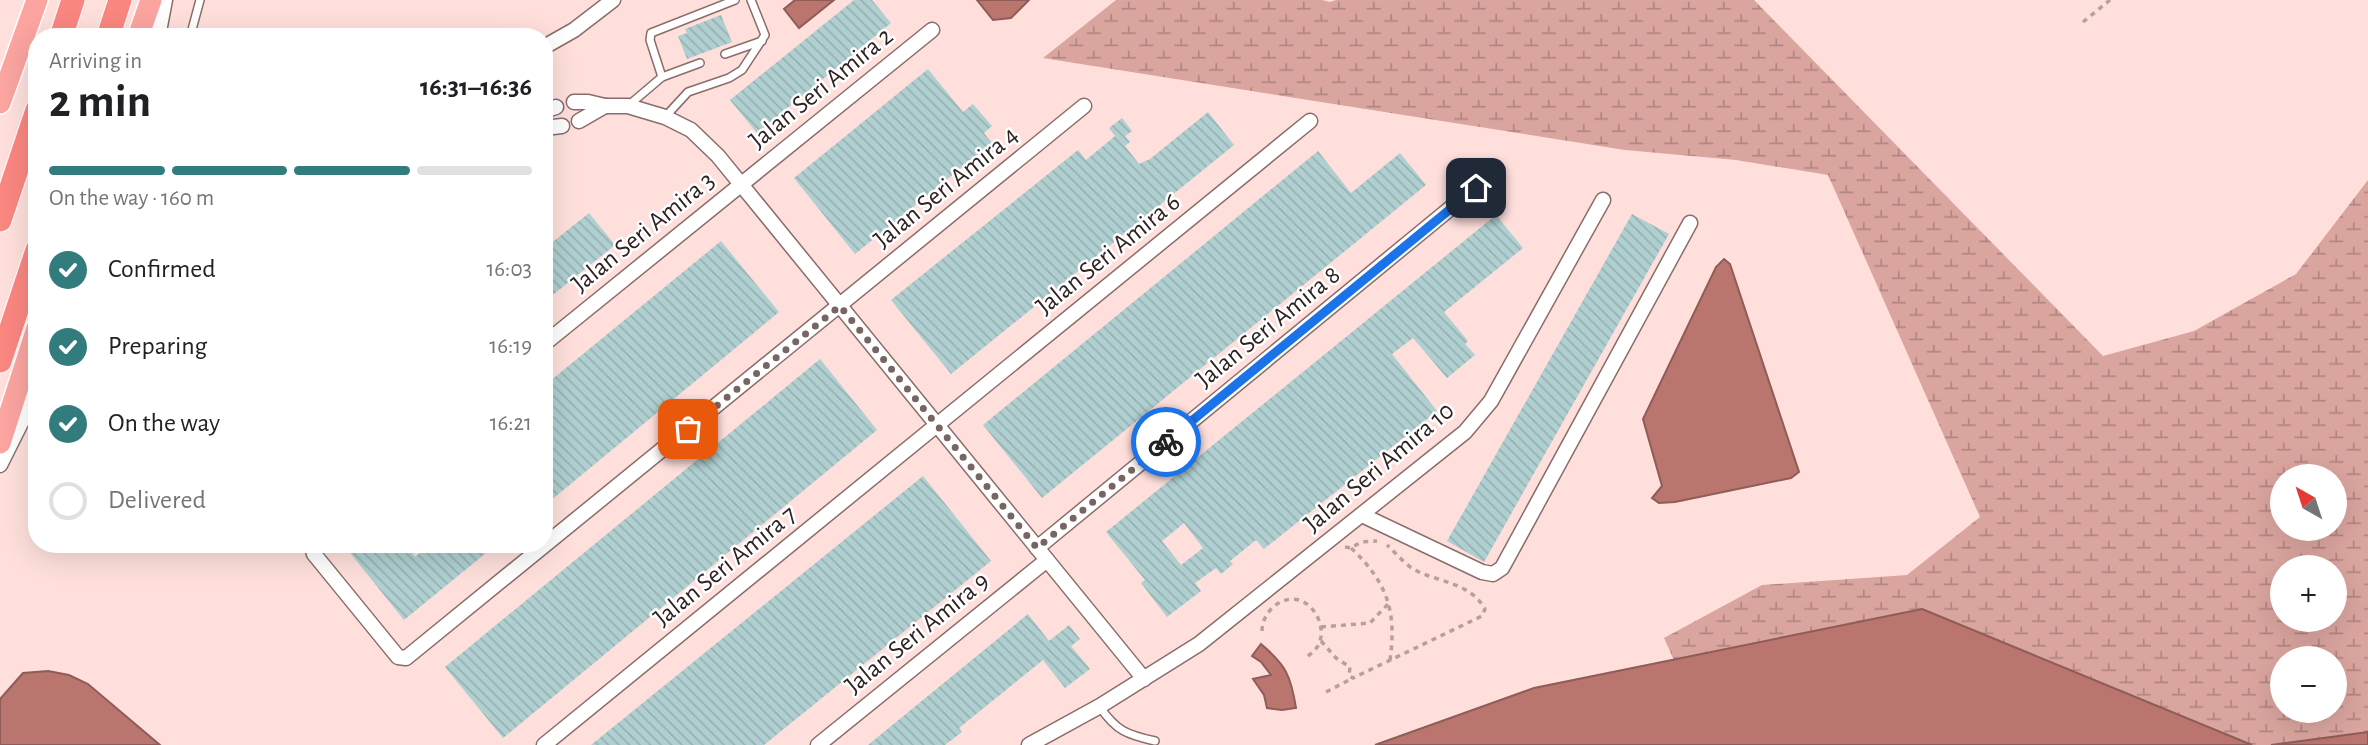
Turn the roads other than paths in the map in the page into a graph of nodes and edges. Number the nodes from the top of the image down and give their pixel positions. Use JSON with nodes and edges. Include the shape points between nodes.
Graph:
{"nodes":[{"id":1,"x":37,"y":0,"type":"edge"},
{"id":2,"x":73,"y":0,"type":"edge"},
{"id":3,"x":120,"y":0,"type":"edge"},
{"id":4,"x":151,"y":0,"type":"edge"},
{"id":5,"x":165,"y":0,"type":"edge"},
{"id":6,"x":200,"y":0,"type":"edge"},
{"id":7,"x":613,"y":0,"type":"edge"},
{"id":8,"x":735,"y":0,"type":"edge"},
{"id":9,"x":751,"y":0,"type":"edge"},
{"id":10,"x":64,"y":28,"type":"edge"},
{"id":11,"x":111,"y":28,"type":"edge"},
{"id":12,"x":141,"y":28,"type":"edge"},
{"id":13,"x":160,"y":28,"type":"edge"},
{"id":14,"x":192,"y":28,"type":"edge"},
{"id":15,"x":932,"y":30,"type":"dead end"},
{"id":16,"x":762,"y":41,"type":"junction"},
{"id":17,"x":553,"y":42,"type":"edge"},
{"id":18,"x":725,"y":54,"type":"dead end"},
{"id":19,"x":699,"y":63,"type":"dead end"},
{"id":20,"x":662,"y":77,"type":"junction"},
{"id":21,"x":574,"y":102,"type":"dead end"},
{"id":22,"x":0,"y":103,"type":"edge"},
{"id":23,"x":605,"y":106,"type":"junction"},
{"id":24,"x":628,"y":106,"type":"junction"},
{"id":25,"x":1084,"y":106,"type":"dead end"},
{"id":26,"x":665,"y":117,"type":"junction"},
{"id":27,"x":579,"y":121,"type":"dead end"},
{"id":28,"x":1310,"y":121,"type":"dead end"},
{"id":29,"x":553,"y":126,"type":"edge"},
{"id":30,"x":562,"y":126,"type":"dead end"},
{"id":31,"x":28,"y":137,"type":"edge"},
{"id":32,"x":1497,"y":170,"type":"dead end"},
{"id":33,"x":740,"y":184,"type":"junction"},
{"id":34,"x":1603,"y":200,"type":"dead end"},
{"id":35,"x":0,"y":220,"type":"edge"},
{"id":36,"x":1690,"y":223,"type":"dead end"},
{"id":37,"x":28,"y":277,"type":"edge"},
{"id":38,"x":840,"y":306,"type":"junction"},
{"id":39,"x":553,"y":337,"type":"edge"},
{"id":40,"x":28,"y":356,"type":"edge"},
{"id":41,"x":0,"y":361,"type":"edge"},
{"id":42,"x":28,"y":409,"type":"edge"},
{"id":43,"x":937,"y":425,"type":"junction"},
{"id":44,"x":0,"y":443,"type":"edge"},
{"id":45,"x":0,"y":465,"type":"edge"},
{"id":46,"x":1362,"y":515,"type":"junction"},
{"id":47,"x":553,"y":538,"type":"edge"},
{"id":48,"x":316,"y":553,"type":"edge"},
{"id":49,"x":535,"y":553,"type":"edge"},
{"id":50,"x":1042,"y":554,"type":"junction"},
{"id":51,"x":1144,"y":679,"type":"junction"},
{"id":52,"x":1100,"y":706,"type":"junction"},
{"id":53,"x":1129,"y":736,"type":"junction"},
{"id":54,"x":1155,"y":741,"type":"dead end"},
{"id":55,"x":544,"y":745,"type":"edge"},
{"id":56,"x":818,"y":745,"type":"edge"},
{"id":57,"x":1029,"y":745,"type":"edge"},
{"id":58,"x":1131,"y":745,"type":"edge"}],
"edges":[{"from":1,"to":22,"type":"main road"},
{"from":2,"to":10,"type":"highway"},
{"from":3,"to":11,"type":"highway"},
{"from":4,"to":12,"type":"main road"},
{"from":5,"to":13,"type":"street"},
{"from":6,"to":14,"type":"lane"},
{"from":7,"to":17,"type":"street"},
{"from":8,"to":20,"type":"lane","via":[[650,33]]},
{"from":9,"to":16,"type":"lane","via":[[765,35]]},
{"from":15,"to":33,"type":"street","name":"Jalan Seri Amira 2"},
{"from":16,"to":18,"type":"lane"},
{"from":16,"to":26,"type":"lane","via":[[742,70],[688,92]]},
{"from":19,"to":20,"type":"lane"},
{"from":20,"to":24,"type":"lane"},
{"from":21,"to":23,"type":"street"},
{"from":23,"to":24,"type":"street"},
{"from":23,"to":27,"type":"street"},
{"from":24,"to":26,"type":"street"},
{"from":25,"to":38,"type":"street","name":"Jalan Seri Amira 4"},
{"from":26,"to":33,"type":"street","via":[[691,130]]},
{"from":28,"to":43,"type":"street","name":"Jalan Seri Amira 6"},
{"from":29,"to":30,"type":"street"},
{"from":31,"to":35,"type":"highway"},
{"from":32,"to":50,"type":"street","name":"Jalan Seri Amira 8"},
{"from":33,"to":38,"type":"street"},
{"from":33,"to":39,"type":"street","name":"Jalan Seri Amira 3"},
{"from":34,"to":46,"type":"street","name":"Jalan Seri Amira 10","via":[[1491,401],[1465,432]]},
{"from":36,"to":46,"type":"street","via":[[1502,568],[1493,574],[1482,572]]},
{"from":37,"to":41,"type":"highway"},
{"from":38,"to":43,"type":"street"},
{"from":38,"to":47,"type":"street","name":"Jalan Seri Amira 4"},
{"from":40,"to":44,"type":"main road"},
{"from":42,"to":45,"type":"street"},
{"from":43,"to":50,"type":"street"},
{"from":43,"to":55,"type":"street","name":"Jalan Seri Amira 7"},
{"from":46,"to":51,"type":"street","name":"Jalan Seri Amira 10","via":[[1199,644]]},
{"from":48,"to":49,"type":"street","name":"Jalan Seri Amira 4","via":[[398,657],[406,657]]},
{"from":50,"to":51,"type":"street"},
{"from":50,"to":56,"type":"street","name":"Jalan Seri Amira 9"},
{"from":51,"to":52,"type":"street","name":"Jalan Seri Amira 10"},
{"from":52,"to":53,"type":"lane"},
{"from":52,"to":57,"type":"street","name":"Jalan Seri Amira 10"},
{"from":53,"to":54,"type":"lane"},
{"from":53,"to":58,"type":"lane"}]}
